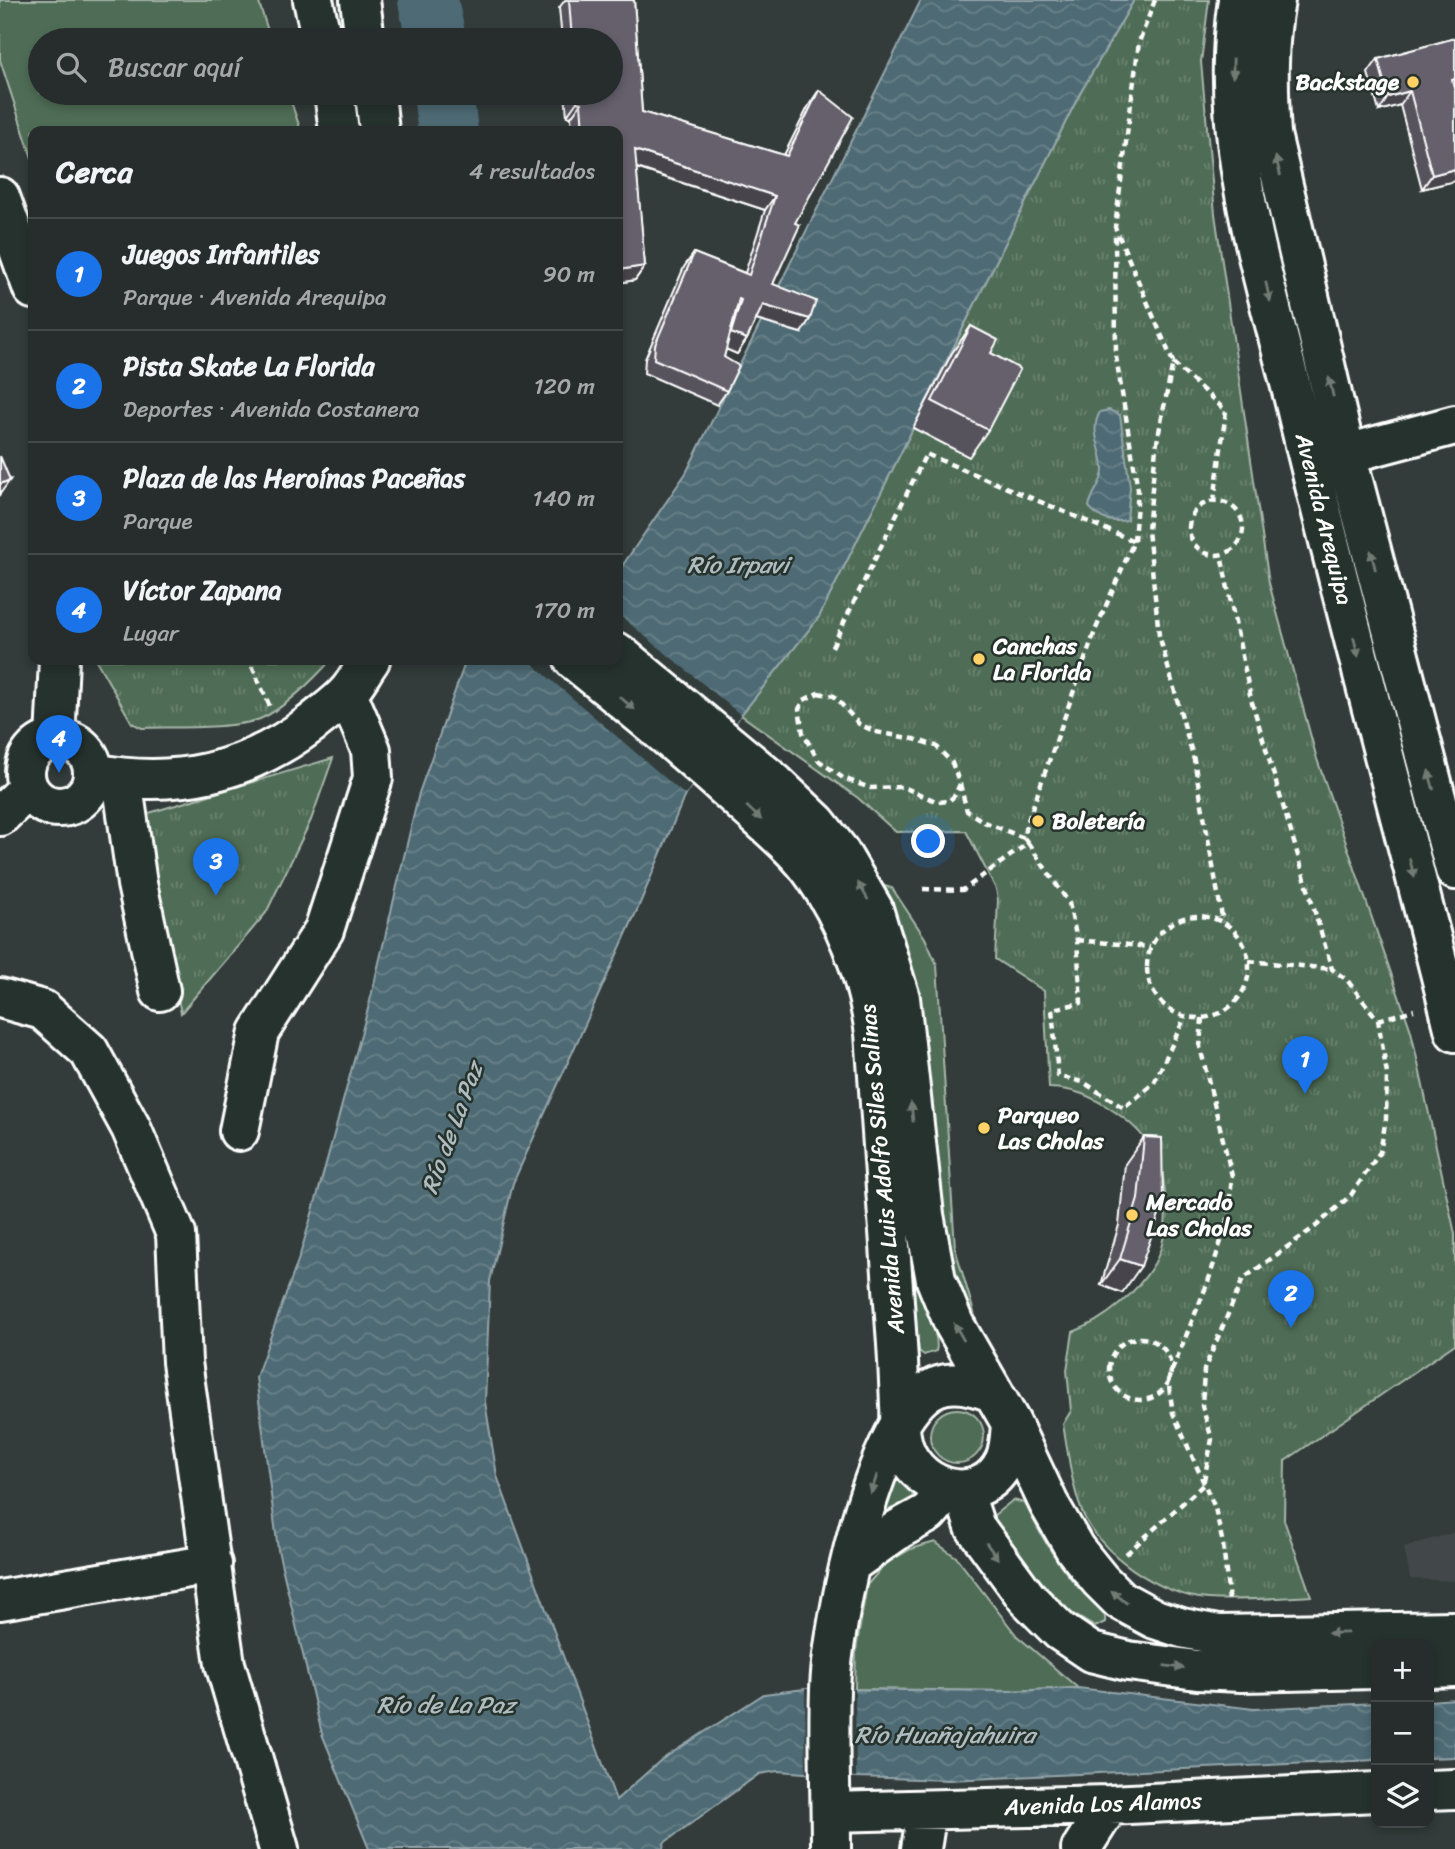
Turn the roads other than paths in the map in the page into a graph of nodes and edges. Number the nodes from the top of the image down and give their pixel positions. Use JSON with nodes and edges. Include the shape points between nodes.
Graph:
{"nodes":[{"id":1,"x":313,"y":0,"type":"edge"},
{"id":2,"x":349,"y":0,"type":"edge"},
{"id":3,"x":1238,"y":0,"type":"edge"},
{"id":4,"x":1275,"y":0,"type":"edge"},
{"id":5,"x":363,"y":25,"type":"edge"},
{"id":6,"x":319,"y":28,"type":"edge"},
{"id":7,"x":336,"y":105,"type":"edge"},
{"id":8,"x":376,"y":105,"type":"edge"},
{"id":9,"x":338,"y":126,"type":"edge"},
{"id":10,"x":378,"y":126,"type":"edge"},
{"id":11,"x":0,"y":197,"type":"edge"},
{"id":12,"x":28,"y":275,"type":"edge"},
{"id":13,"x":1455,"y":425,"type":"edge"},
{"id":14,"x":1346,"y":454,"type":"junction"},
{"id":15,"x":1309,"y":462,"type":"junction"},
{"id":16,"x":623,"y":658,"type":"edge"},
{"id":17,"x":59,"y":665,"type":"edge"},
{"id":18,"x":367,"y":665,"type":"edge"},
{"id":19,"x":581,"y":665,"type":"edge"},
{"id":20,"x":347,"y":693,"type":"junction"},
{"id":21,"x":55,"y":739,"type":"junction"},
{"id":22,"x":713,"y":754,"type":"junction"},
{"id":23,"x":107,"y":776,"type":"junction"},
{"id":24,"x":28,"y":789,"type":"junction"},
{"id":25,"x":0,"y":816,"type":"edge"},
{"id":26,"x":1455,"y":870,"type":"edge"},
{"id":27,"x":160,"y":991,"type":"dead end"},
{"id":28,"x":0,"y":998,"type":"edge"},
{"id":29,"x":1453,"y":1012,"type":"edge"},
{"id":30,"x":239,"y":1130,"type":"dead end"},
{"id":31,"x":1002,"y":1408,"type":"junction"},
{"id":32,"x":901,"y":1421,"type":"junction"},
{"id":33,"x":956,"y":1490,"type":"junction"},
{"id":34,"x":212,"y":1564,"type":"junction"},
{"id":35,"x":850,"y":1564,"type":"junction"},
{"id":36,"x":0,"y":1600,"type":"edge"},
{"id":37,"x":1455,"y":1631,"type":"edge"},
{"id":38,"x":1455,"y":1667,"type":"edge"},
{"id":39,"x":1434,"y":1668,"type":"edge"},
{"id":40,"x":1371,"y":1669,"type":"edge"},
{"id":41,"x":1455,"y":1789,"type":"edge"},
{"id":42,"x":1434,"y":1790,"type":"edge"},
{"id":43,"x":1371,"y":1792,"type":"edge"},
{"id":44,"x":1109,"y":1805,"type":"junction"},
{"id":45,"x":926,"y":1811,"type":"junction"},
{"id":46,"x":831,"y":1831,"type":"edge"},
{"id":47,"x":279,"y":1849,"type":"edge"},
{"id":48,"x":921,"y":1849,"type":"edge"},
{"id":49,"x":1081,"y":1849,"type":"edge"}],
"edges":[{"from":1,"to":6,"type":"main road"},
{"from":2,"to":5,"type":"main road"},
{"from":3,"to":15,"type":"main road","name":"Avenida Arequipa","one_way":true,"via":[[1232,67],[1238,160]]},
{"from":14,"to":4,"type":"main road","name":"Avenida Arequipa","one_way":true,"via":[[1270,134],[1268,80]]},
{"from":7,"to":9,"type":"main road"},
{"from":8,"to":10,"type":"main road"},
{"from":11,"to":12,"type":"main road"},
{"from":13,"to":14,"type":"main road"},
{"from":14,"to":15,"type":"main road"},
{"from":26,"to":14,"type":"main road","name":"Avenida Arequipa","one_way":true},
{"from":15,"to":29,"type":"main road","name":"Avenida Arequipa","one_way":true},
{"from":16,"to":22,"type":"main road","name":"Avenida Luis Adolfo Siles Salinas"},
{"from":17,"to":21,"type":"main road"},
{"from":18,"to":20,"type":"main road"},
{"from":19,"to":22,"type":"main road","name":"Avenida Luis Adolfo Siles Salinas","one_way":true},
{"from":20,"to":23,"type":"main road","via":[[288,740],[249,761],[192,778]]},
{"from":20,"to":30,"type":"main road","via":[[371,750],[373,778],[324,930],[259,1031]]},
{"from":21,"to":23,"type":"main road","via":[[77,744]]},
{"from":21,"to":24,"type":"main road","via":[[44,742],[28,757],[24,768]]},
{"from":31,"to":22,"type":"main road","name":"Avenida Luis Adolfo Siles Salinas","one_way":true,"via":[[954,1324],[936,1280],[924,1215],[900,998],[873,909],[817,823],[775,783]]},
{"from":22,"to":32,"type":"main road","name":"Avenida Luis Adolfo Siles Salinas","one_way":true,"via":[[766,824],[813,873],[849,936],[870,1001]]},
{"from":23,"to":24,"type":"main road","via":[[67,807],[44,805]]},
{"from":23,"to":27,"type":"main road"},
{"from":24,"to":25,"type":"main road"},
{"from":28,"to":34,"type":"main road","via":[[43,1010],[89,1051],[131,1128],[176,1234],[182,1362]]},
{"from":31,"to":32,"type":"main road","via":[[962,1383],[938,1386],[917,1400]]},
{"from":31,"to":33,"type":"main road","via":[[1009,1448],[1004,1462],[984,1483]]},
{"from":37,"to":31,"type":"main road","name":"Avenida Luis Adolfo Siles Salinas","one_way":true,"via":[[1218,1635],[1155,1619],[1120,1600],[1075,1549]]},
{"from":32,"to":33,"type":"main road","via":[[909,1460],[926,1479]]},
{"from":32,"to":35,"type":"main road","one_way":true,"via":[[886,1449]]},
{"from":33,"to":35,"type":"main road"},
{"from":33,"to":40,"type":"main road","one_way":true,"via":[[975,1527],[1027,1598],[1060,1631],[1091,1652],[1197,1670]]},
{"from":34,"to":36,"type":"main road"},
{"from":34,"to":47,"type":"main road","via":[[225,1664]]},
{"from":35,"to":46,"type":"main road","via":[[836,1629],[830,1689]]},
{"from":38,"to":39,"type":"main road"},
{"from":41,"to":42,"type":"main road"},
{"from":43,"to":44,"type":"main road","name":"Avenida Los Alamos"},
{"from":44,"to":45,"type":"main road","name":"Avenida Los Alamos"},
{"from":44,"to":49,"type":"main road"},
{"from":45,"to":46,"type":"main road","name":"Avenida Los Alamos"},
{"from":45,"to":48,"type":"main road"}]}
